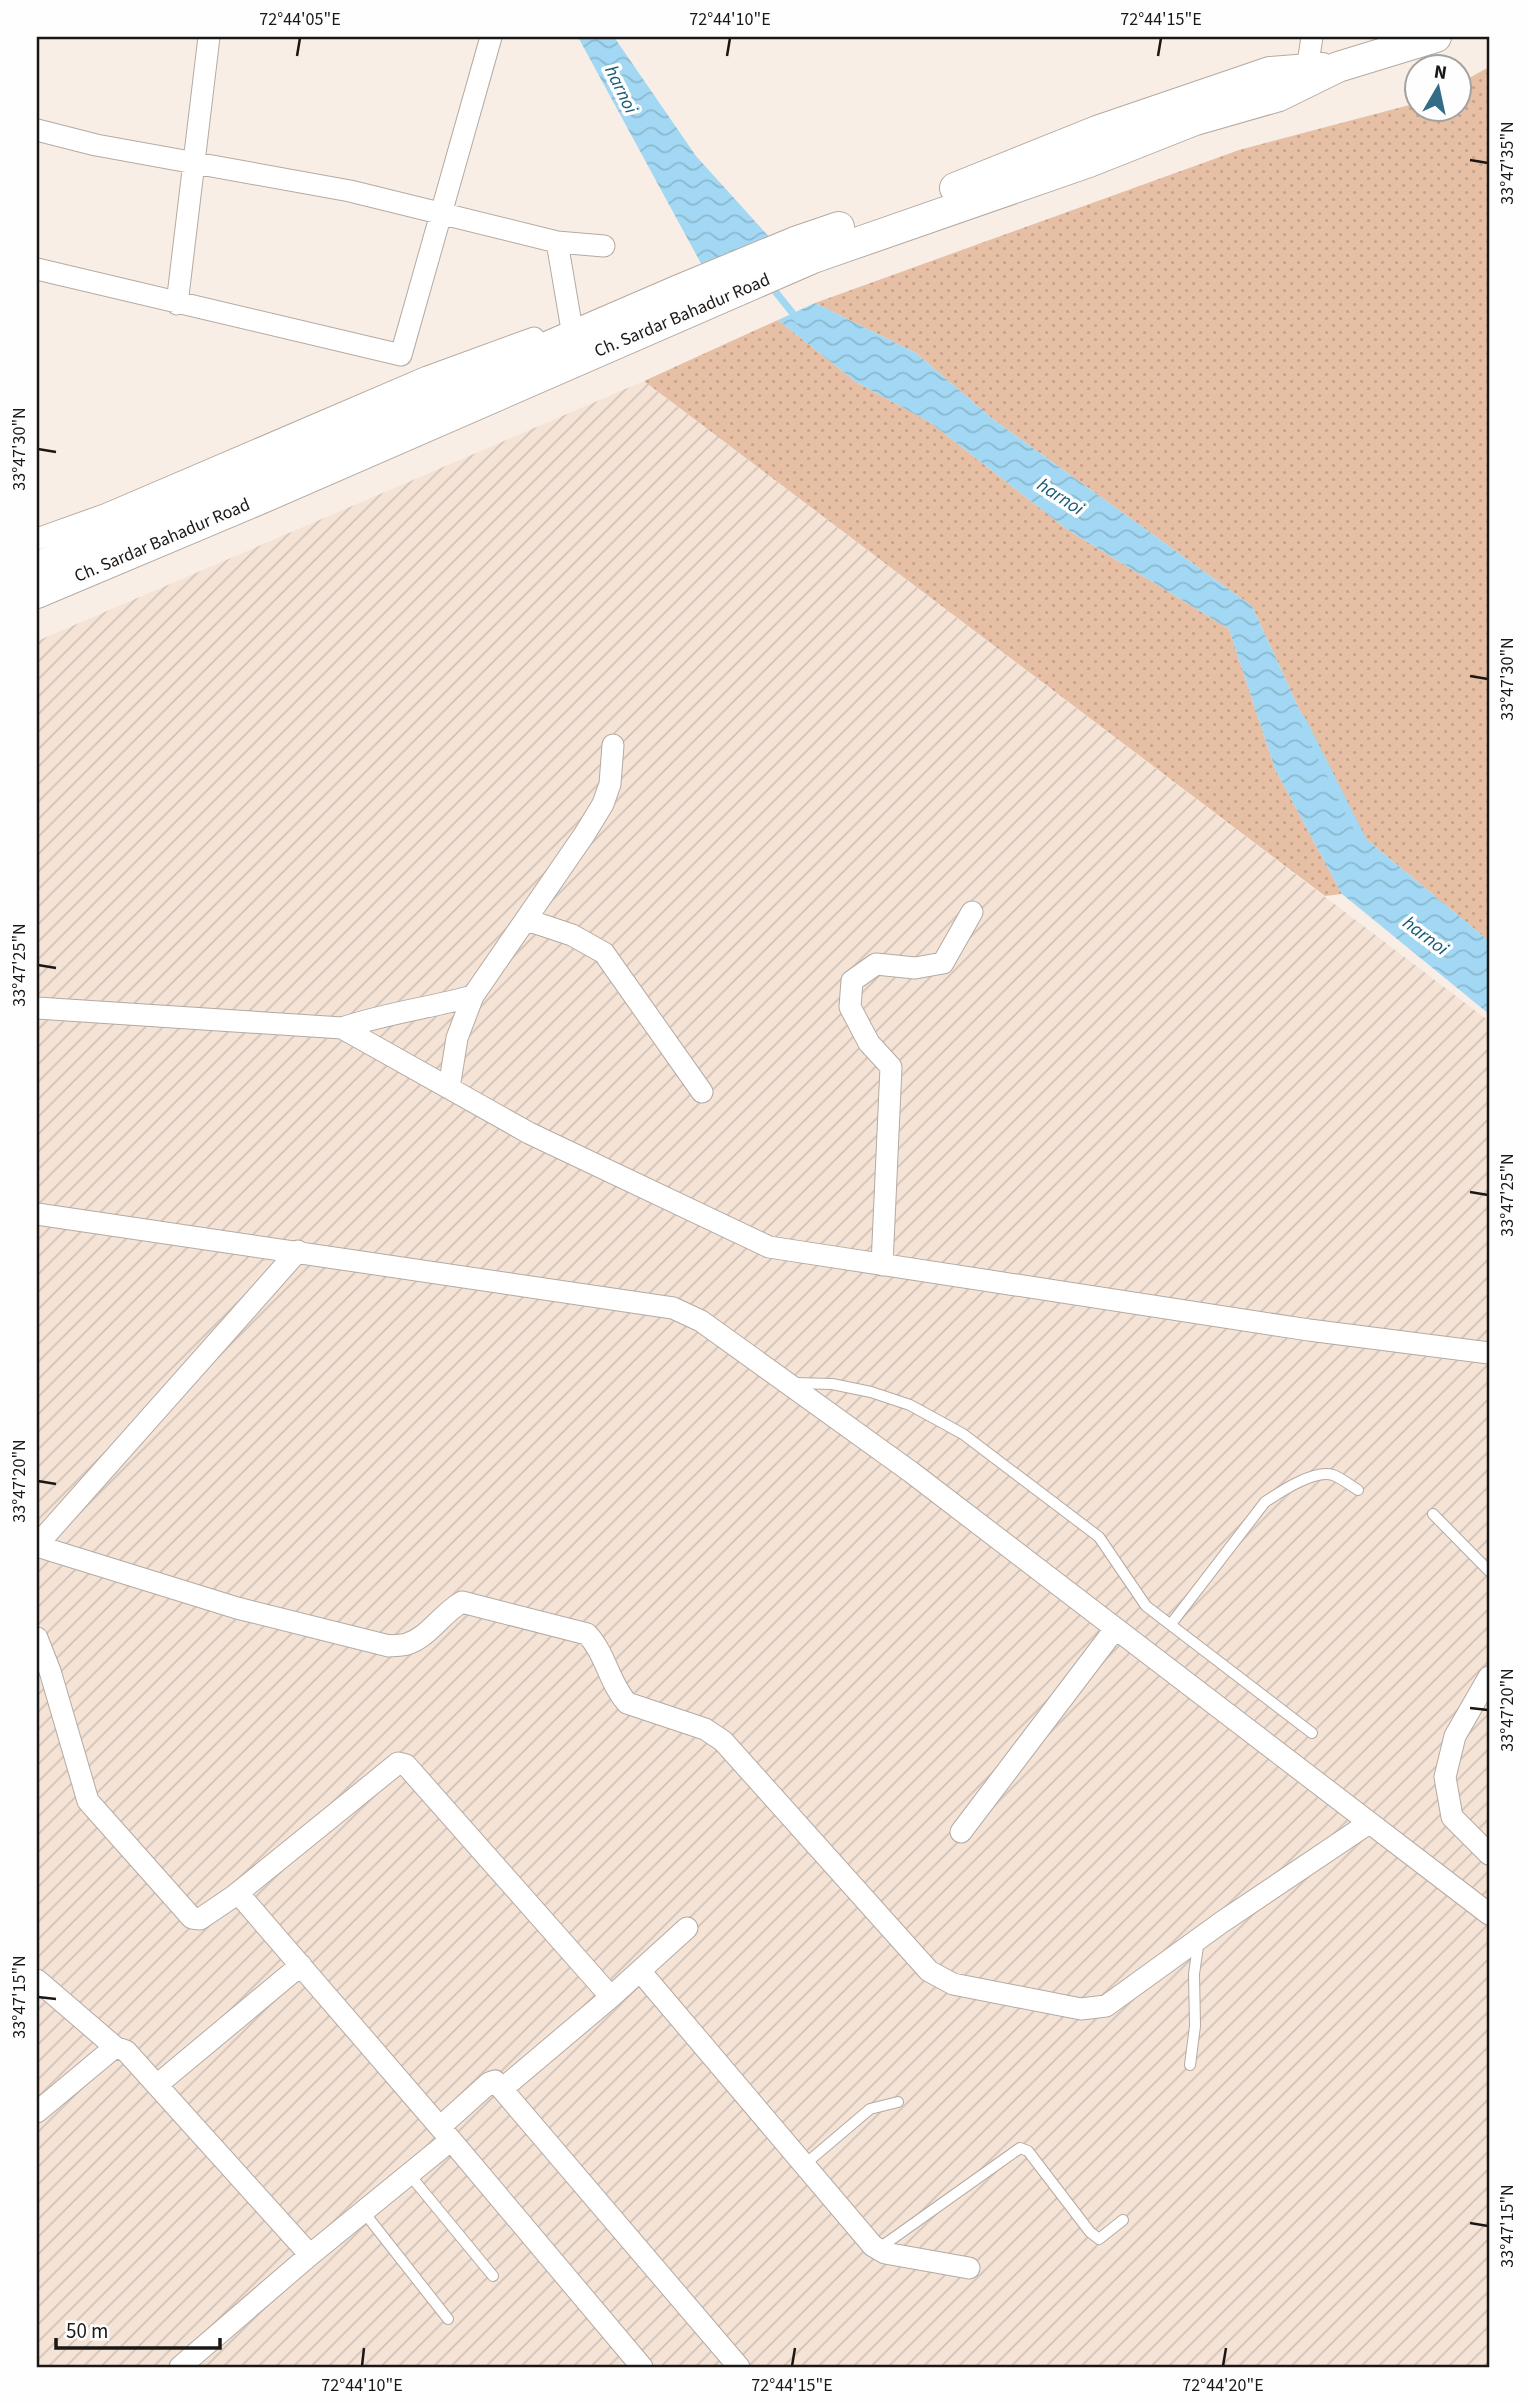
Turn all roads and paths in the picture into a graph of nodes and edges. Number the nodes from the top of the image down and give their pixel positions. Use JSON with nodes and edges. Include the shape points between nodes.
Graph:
{"nodes":[{"id":1,"x":209,"y":37,"type":"edge"},
{"id":2,"x":491,"y":37,"type":"edge"},
{"id":3,"x":1312,"y":37,"type":"edge"},
{"id":4,"x":1436,"y":37,"type":"edge"},
{"id":5,"x":1338,"y":67,"type":"junction"},
{"id":6,"x":1307,"y":69,"type":"junction"},
{"id":7,"x":37,"y":130,"type":"edge"},
{"id":8,"x":194,"y":163,"type":"junction"},
{"id":9,"x":442,"y":213,"type":"junction"},
{"id":10,"x":556,"y":242,"type":"junction"},
{"id":11,"x":604,"y":246,"type":"dead end"},
{"id":12,"x":804,"y":250,"type":"junction"},
{"id":13,"x":37,"y":270,"type":"edge"},
{"id":14,"x":718,"y":288,"type":"junction"},
{"id":15,"x":679,"y":290,"type":"junction"},
{"id":16,"x":177,"y":304,"type":"junction"},
{"id":17,"x":571,"y":324,"type":"junction"},
{"id":18,"x":401,"y":355,"type":"junction"},
{"id":19,"x":427,"y":377,"type":"junction"},
{"id":20,"x":37,"y":539,"type":"edge"},
{"id":21,"x":37,"y":567,"type":"edge"},
{"id":22,"x":37,"y":593,"type":"edge"},
{"id":23,"x":613,"y":745,"type":"dead end"},
{"id":24,"x":972,"y":912,"type":"dead end"},
{"id":25,"x":527,"y":920,"type":"junction"},
{"id":26,"x":473,"y":996,"type":"junction"},
{"id":27,"x":37,"y":1008,"type":"edge"},
{"id":28,"x":342,"y":1028,"type":"junction"},
{"id":29,"x":450,"y":1088,"type":"junction"},
{"id":30,"x":702,"y":1092,"type":"dead end"},
{"id":31,"x":37,"y":1214,"type":"edge"},
{"id":32,"x":298,"y":1251,"type":"junction"},
{"id":33,"x":882,"y":1265,"type":"junction"},
{"id":34,"x":1489,"y":1353,"type":"edge"},
{"id":35,"x":788,"y":1383,"type":"junction"},
{"id":36,"x":1358,"y":1490,"type":"dead end"},
{"id":37,"x":1433,"y":1514,"type":"dead end"},
{"id":38,"x":37,"y":1546,"type":"edge"},
{"id":39,"x":1489,"y":1571,"type":"edge"},
{"id":40,"x":1171,"y":1624,"type":"junction"},
{"id":41,"x":1115,"y":1629,"type":"junction"},
{"id":42,"x":37,"y":1638,"type":"edge"},
{"id":43,"x":1489,"y":1677,"type":"edge"},
{"id":44,"x":1312,"y":1733,"type":"dead end"},
{"id":45,"x":1369,"y":1823,"type":"junction"},
{"id":46,"x":961,"y":1832,"type":"dead end"},
{"id":47,"x":1489,"y":1854,"type":"edge"},
{"id":48,"x":238,"y":1893,"type":"junction"},
{"id":49,"x":1489,"y":1914,"type":"edge"},
{"id":50,"x":687,"y":1928,"type":"dead end"},
{"id":51,"x":1199,"y":1939,"type":"junction"},
{"id":52,"x":301,"y":1965,"type":"junction"},
{"id":53,"x":639,"y":1971,"type":"junction"},
{"id":54,"x":37,"y":1980,"type":"edge"},
{"id":55,"x":611,"y":1997,"type":"junction"},
{"id":56,"x":115,"y":2046,"type":"junction"},
{"id":57,"x":1190,"y":2065,"type":"dead end"},
{"id":58,"x":157,"y":2085,"type":"junction"},
{"id":59,"x":502,"y":2089,"type":"junction"},
{"id":60,"x":898,"y":2102,"type":"dead end"},
{"id":61,"x":37,"y":2112,"type":"edge"},
{"id":62,"x":446,"y":2133,"type":"junction"},
{"id":63,"x":804,"y":2165,"type":"junction"},
{"id":64,"x":409,"y":2174,"type":"junction"},
{"id":65,"x":363,"y":2211,"type":"junction"},
{"id":66,"x":1123,"y":2220,"type":"dead end"},
{"id":67,"x":878,"y":2249,"type":"junction"},
{"id":68,"x":310,"y":2255,"type":"junction"},
{"id":69,"x":969,"y":2268,"type":"dead end"},
{"id":70,"x":493,"y":2276,"type":"dead end"},
{"id":71,"x":448,"y":2319,"type":"dead end"},
{"id":72,"x":180,"y":2367,"type":"edge"},
{"id":73,"x":642,"y":2367,"type":"edge"},
{"id":74,"x":738,"y":2367,"type":"edge"}],
"edges":[{"from":1,"to":8,"type":"street"},
{"from":2,"to":9,"type":"street"},
{"from":3,"to":6,"type":"street"},
{"from":4,"to":5,"type":"main road","name":"Ch. Sardar Bahadur Road"},
{"from":5,"to":6,"type":"main road","name":"Ch. Sardar Bahadur Road"},
{"from":5,"to":12,"type":"main road","name":"Ch. Sardar Bahadur Road","via":[[1279,96],[1195,120],[1088,162]]},
{"from":6,"to":12,"type":"main road","name":"Ch. Sardar Bahadur Road","via":[[1270,72],[1097,131]]},
{"from":7,"to":8,"type":"street"},
{"from":8,"to":9,"type":"street"},
{"from":8,"to":16,"type":"street"},
{"from":9,"to":10,"type":"street"},
{"from":9,"to":18,"type":"street"},
{"from":10,"to":11,"type":"street"},
{"from":10,"to":17,"type":"street"},
{"from":12,"to":14,"type":"main road","name":"Ch. Sardar Bahadur Road"},
{"from":13,"to":16,"type":"street"},
{"from":14,"to":15,"type":"main road","name":"Ch. Sardar Bahadur Road"},
{"from":14,"to":22,"type":"main road","name":"Ch. Sardar Bahadur Road","via":[[589,354]]},
{"from":15,"to":17,"type":"street"},
{"from":15,"to":21,"type":"main road","name":"Ch. Sardar Bahadur Road"},
{"from":16,"to":18,"type":"street"},
{"from":17,"to":19,"type":"street"},
{"from":18,"to":19,"type":"street"},
{"from":19,"to":20,"type":"street","via":[[107,514]]},
{"from":23,"to":25,"type":"street","via":[[610,784],[603,804]]},
{"from":24,"to":33,"type":"street","via":[[943,962],[915,968],[876,964],[852,981],[850,1007],[869,1043],[891,1067]]},
{"from":25,"to":26,"type":"street"},
{"from":25,"to":30,"type":"street","via":[[572,935],[604,953]]},
{"from":26,"to":28,"type":"street"},
{"from":26,"to":29,"type":"street","via":[[457,1038]]},
{"from":27,"to":28,"type":"street"},
{"from":28,"to":29,"type":"street"},
{"from":29,"to":33,"type":"street","via":[[529,1133],[769,1247]]},
{"from":31,"to":32,"type":"street"},
{"from":32,"to":35,"type":"street","via":[[673,1308],[709,1326]]},
{"from":32,"to":38,"type":"street"},
{"from":33,"to":34,"type":"street"},
{"from":35,"to":40,"type":"lane","via":[[832,1384],[871,1392],[910,1405],[963,1434],[1099,1537],[1146,1606]]},
{"from":35,"to":41,"type":"street"},
{"from":36,"to":40,"type":"lane","via":[[1331,1474],[1318,1475],[1265,1502]]},
{"from":37,"to":39,"type":"lane"},
{"from":38,"to":51,"type":"street","via":[[237,1608],[389,1646],[407,1644],[424,1634],[462,1602],[587,1634],[628,1703],[705,1729],[723,1741],[929,1971],[953,1984],[1081,2010],[1106,2006]]},
{"from":40,"to":44,"type":"lane"},
{"from":41,"to":45,"type":"street"},
{"from":41,"to":46,"type":"street"},
{"from":42,"to":48,"type":"street","via":[[88,1801],[192,1918],[200,1919]]},
{"from":43,"to":47,"type":"street","via":[[1455,1736],[1446,1777],[1452,1817]]},
{"from":45,"to":49,"type":"street"},
{"from":45,"to":51,"type":"street"},
{"from":48,"to":52,"type":"street"},
{"from":48,"to":55,"type":"street","via":[[398,1763],[406,1765]]},
{"from":50,"to":53,"type":"street"},
{"from":51,"to":57,"type":"lane"},
{"from":52,"to":58,"type":"street"},
{"from":52,"to":62,"type":"street"},
{"from":53,"to":55,"type":"street"},
{"from":53,"to":63,"type":"street"},
{"from":54,"to":56,"type":"street"},
{"from":55,"to":59,"type":"street"},
{"from":56,"to":58,"type":"street","via":[[127,2051]]},
{"from":56,"to":61,"type":"street"},
{"from":58,"to":68,"type":"street"},
{"from":59,"to":62,"type":"street","via":[[495,2081],[489,2083]]},
{"from":59,"to":74,"type":"street"},
{"from":60,"to":63,"type":"lane","via":[[870,2109]]},
{"from":62,"to":64,"type":"street"},
{"from":62,"to":73,"type":"street"},
{"from":63,"to":67,"type":"street"},
{"from":64,"to":65,"type":"street"},
{"from":64,"to":70,"type":"lane"},
{"from":65,"to":68,"type":"street"},
{"from":65,"to":71,"type":"lane"},
{"from":66,"to":67,"type":"lane","via":[[1098,2239],[1028,2151],[1020,2147]]},
{"from":67,"to":69,"type":"street"},
{"from":68,"to":72,"type":"street"}]}
